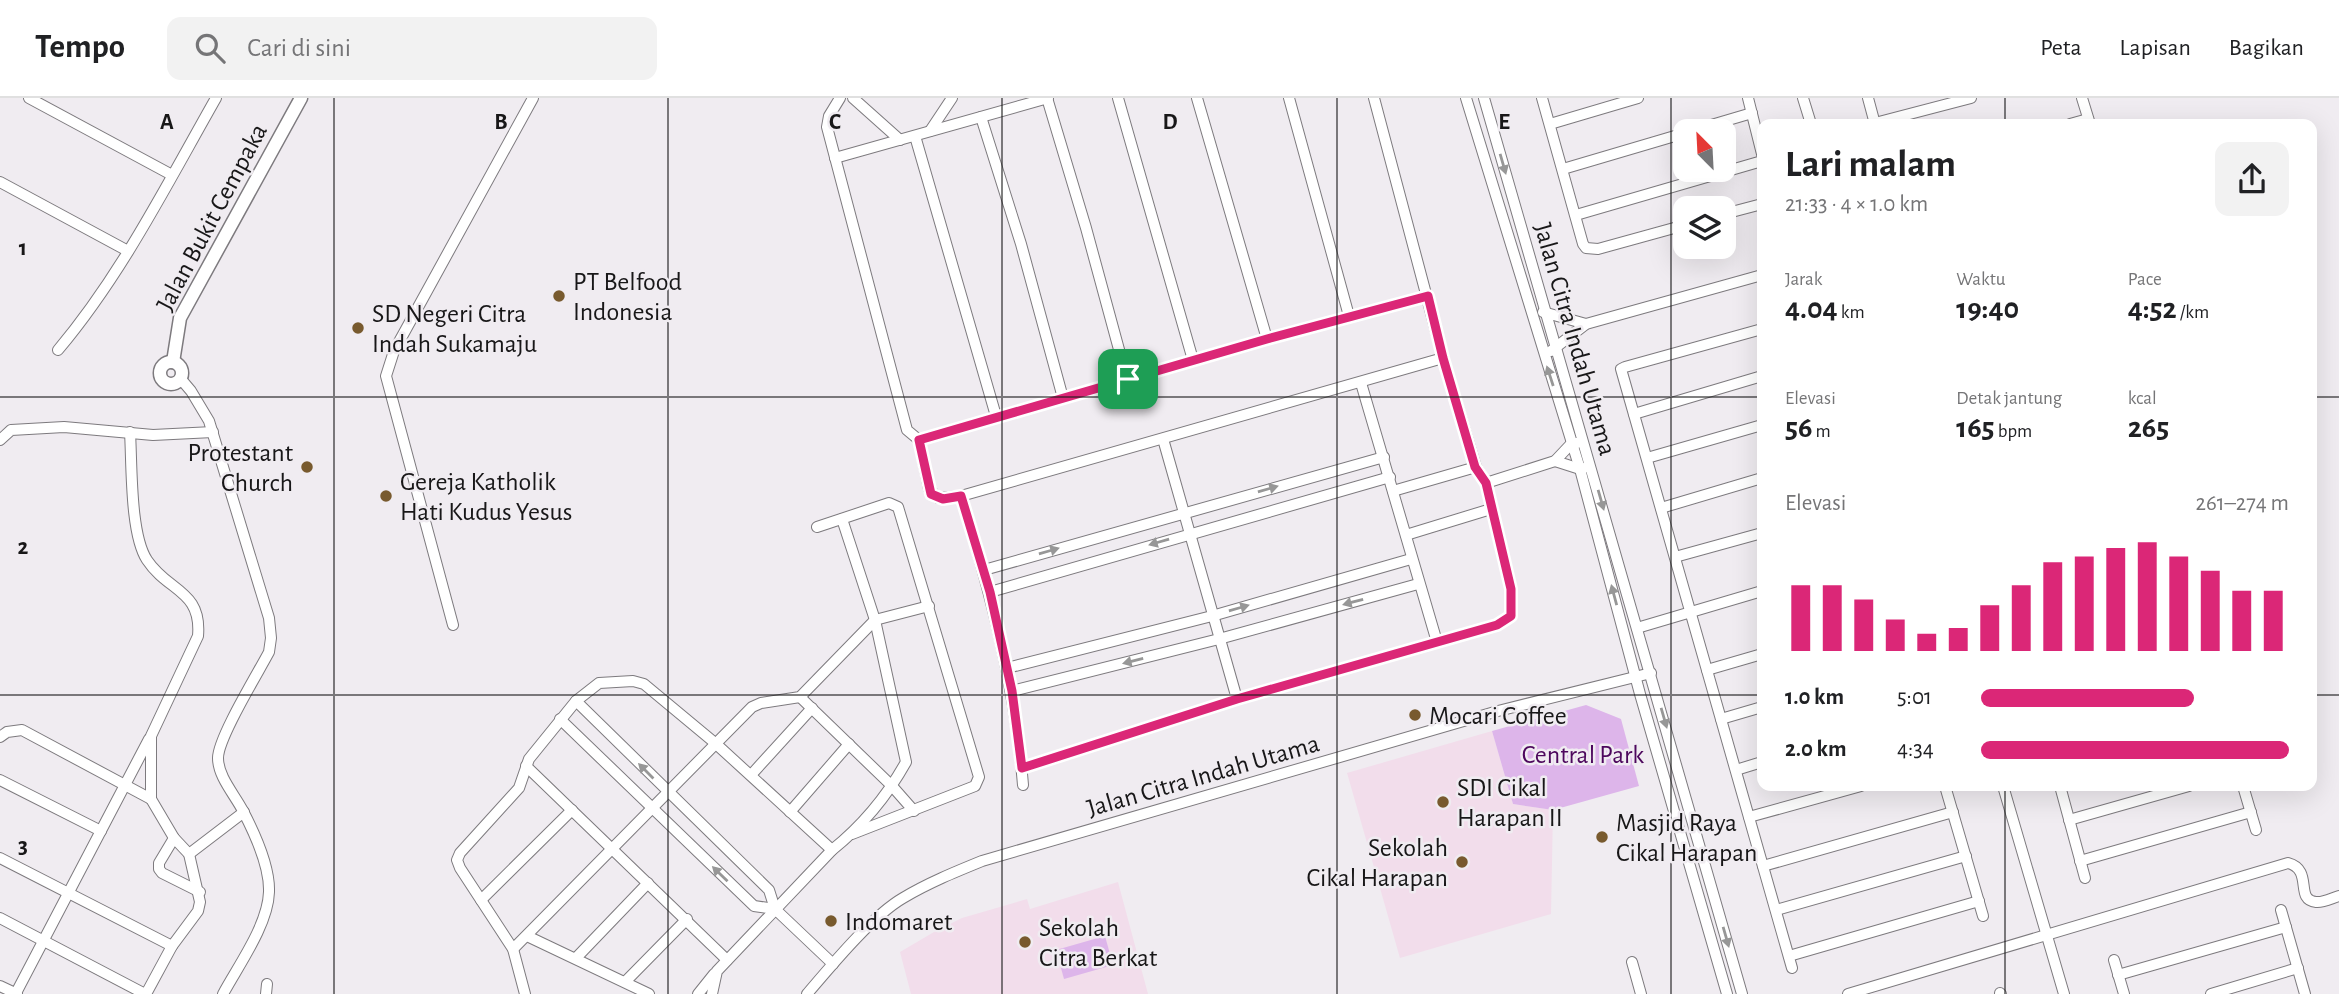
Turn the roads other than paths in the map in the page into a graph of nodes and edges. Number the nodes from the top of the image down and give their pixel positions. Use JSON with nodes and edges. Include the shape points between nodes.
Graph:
{"nodes":[{"id":1,"x":29,"y":98,"type":"edge"},
{"id":2,"x":216,"y":98,"type":"edge"},
{"id":3,"x":302,"y":98,"type":"edge"},
{"id":4,"x":533,"y":98,"type":"edge"},
{"id":5,"x":840,"y":98,"type":"edge"},
{"id":6,"x":853,"y":98,"type":"edge"},
{"id":7,"x":952,"y":98,"type":"edge"},
{"id":8,"x":1047,"y":98,"type":"edge"},
{"id":9,"x":1118,"y":98,"type":"edge"},
{"id":10,"x":1197,"y":98,"type":"edge"},
{"id":11,"x":1289,"y":98,"type":"edge"},
{"id":12,"x":1374,"y":98,"type":"edge"},
{"id":13,"x":1466,"y":98,"type":"edge"},
{"id":14,"x":1484,"y":98,"type":"edge"},
{"id":15,"x":1542,"y":98,"type":"edge"},
{"id":16,"x":1638,"y":98,"type":"edge"},
{"id":17,"x":1748,"y":98,"type":"edge"},
{"id":18,"x":1803,"y":98,"type":"edge"},
{"id":19,"x":1868,"y":98,"type":"edge"},
{"id":20,"x":1971,"y":98,"type":"edge"},
{"id":21,"x":2082,"y":98,"type":"edge"},
{"id":22,"x":1752,"y":113,"type":"junction"},
{"id":23,"x":981,"y":117,"type":"junction"},
{"id":24,"x":1732,"y":119,"type":"edge"},
{"id":25,"x":1809,"y":119,"type":"edge"},
{"id":26,"x":1874,"y":119,"type":"edge"},
{"id":27,"x":1893,"y":119,"type":"edge"},
{"id":28,"x":2088,"y":119,"type":"edge"},
{"id":29,"x":1550,"y":124,"type":"junction"},
{"id":30,"x":930,"y":131,"type":"junction"},
{"id":31,"x":1757,"y":134,"type":"edge"},
{"id":32,"x":915,"y":136,"type":"junction"},
{"id":33,"x":1673,"y":137,"type":"edge"},
{"id":34,"x":900,"y":140,"type":"junction"},
{"id":35,"x":835,"y":158,"type":"junction"},
{"id":36,"x":1757,"y":162,"type":"edge"},
{"id":37,"x":1563,"y":169,"type":"junction"},
{"id":38,"x":172,"y":175,"type":"junction"},
{"id":39,"x":0,"y":183,"type":"edge"},
{"id":40,"x":1757,"y":205,"type":"edge"},
{"id":41,"x":1736,"y":211,"type":"edge"},
{"id":42,"x":1576,"y":215,"type":"junction"},
{"id":43,"x":1673,"y":228,"type":"edge"},
{"id":44,"x":128,"y":251,"type":"junction"},
{"id":45,"x":1757,"y":276,"type":"edge"},
{"id":46,"x":1428,"y":296,"type":"junction"},
{"id":47,"x":1545,"y":311,"type":"junction"},
{"id":48,"x":1531,"y":315,"type":"junction"},
{"id":49,"x":1349,"y":317,"type":"junction"},
{"id":50,"x":1586,"y":324,"type":"junction"},
{"id":51,"x":1757,"y":330,"type":"edge"},
{"id":52,"x":1267,"y":339,"type":"junction"},
{"id":53,"x":1556,"y":349,"type":"junction"},
{"id":54,"x":58,"y":350,"type":"dead end"},
{"id":55,"x":1543,"y":354,"type":"junction"},
{"id":56,"x":1443,"y":358,"type":"junction"},
{"id":57,"x":1193,"y":360,"type":"junction"},
{"id":58,"x":173,"y":362,"type":"junction"},
{"id":59,"x":1757,"y":377,"type":"edge"},
{"id":60,"x":180,"y":378,"type":"junction"},
{"id":61,"x":1128,"y":379,"type":"junction"},
{"id":62,"x":1361,"y":383,"type":"junction"},
{"id":63,"x":1063,"y":397,"type":"junction"},
{"id":64,"x":1634,"y":414,"type":"junction"},
{"id":65,"x":996,"y":416,"type":"junction"},
{"id":66,"x":1757,"y":426,"type":"edge"},
{"id":67,"x":130,"y":432,"type":"junction"},
{"id":68,"x":213,"y":432,"type":"junction"},
{"id":69,"x":1163,"y":439,"type":"junction"},
{"id":70,"x":0,"y":440,"type":"edge"},
{"id":71,"x":919,"y":440,"type":"junction"},
{"id":72,"x":1583,"y":440,"type":"junction"},
{"id":73,"x":1572,"y":444,"type":"junction"},
{"id":74,"x":1384,"y":457,"type":"junction"},
{"id":75,"x":1647,"y":458,"type":"junction"},
{"id":76,"x":1555,"y":461,"type":"junction"},
{"id":77,"x":1591,"y":466,"type":"junction"},
{"id":78,"x":1475,"y":467,"type":"junction"},
{"id":79,"x":1580,"y":469,"type":"junction"},
{"id":80,"x":1390,"y":477,"type":"junction"},
{"id":81,"x":1757,"y":479,"type":"edge"},
{"id":82,"x":1486,"y":483,"type":"junction"},
{"id":83,"x":1393,"y":491,"type":"junction"},
{"id":84,"x":961,"y":496,"type":"junction"},
{"id":85,"x":1661,"y":508,"type":"junction"},
{"id":86,"x":1491,"y":509,"type":"junction"},
{"id":87,"x":1185,"y":513,"type":"junction"},
{"id":88,"x":842,"y":519,"type":"junction"},
{"id":89,"x":817,"y":527,"type":"dead end"},
{"id":90,"x":1191,"y":533,"type":"junction"},
{"id":91,"x":1757,"y":534,"type":"edge"},
{"id":92,"x":1406,"y":535,"type":"junction"},
{"id":93,"x":1675,"y":557,"type":"junction"},
{"id":94,"x":1411,"y":559,"type":"junction"},
{"id":95,"x":984,"y":570,"type":"junction"},
{"id":96,"x":1418,"y":584,"type":"junction"},
{"id":97,"x":990,"y":592,"type":"junction"},
{"id":98,"x":1757,"y":592,"type":"edge"},
{"id":99,"x":929,"y":606,"type":"junction"},
{"id":100,"x":1690,"y":612,"type":"junction"},
{"id":101,"x":1212,"y":616,"type":"junction"},
{"id":102,"x":875,"y":620,"type":"junction"},
{"id":103,"x":453,"y":625,"type":"dead end"},
{"id":104,"x":1637,"y":628,"type":"junction"},
{"id":105,"x":1219,"y":639,"type":"junction"},
{"id":106,"x":1437,"y":642,"type":"junction"},
{"id":107,"x":1757,"y":655,"type":"edge"},
{"id":108,"x":1007,"y":668,"type":"junction"},
{"id":109,"x":1707,"y":670,"type":"junction"},
{"id":110,"x":1651,"y":673,"type":"junction"},
{"id":111,"x":1636,"y":676,"type":"junction"},
{"id":112,"x":1012,"y":691,"type":"junction"},
{"id":113,"x":800,"y":697,"type":"junction"},
{"id":114,"x":1237,"y":699,"type":"junction"},
{"id":115,"x":576,"y":701,"type":"junction"},
{"id":116,"x":812,"y":708,"type":"junction"},
{"id":117,"x":1757,"y":709,"type":"edge"},
{"id":118,"x":560,"y":719,"type":"junction"},
{"id":119,"x":1721,"y":719,"type":"junction"},
{"id":120,"x":151,"y":736,"type":"junction"},
{"id":121,"x":0,"y":737,"type":"edge"},
{"id":122,"x":715,"y":743,"type":"junction"},
{"id":123,"x":849,"y":744,"type":"junction"},
{"id":124,"x":1757,"y":764,"type":"edge"},
{"id":125,"x":526,"y":766,"type":"junction"},
{"id":126,"x":1022,"y":768,"type":"junction"},
{"id":127,"x":1736,"y":770,"type":"junction"},
{"id":128,"x":751,"y":775,"type":"junction"},
{"id":129,"x":0,"y":780,"type":"edge"},
{"id":130,"x":126,"y":783,"type":"junction"},
{"id":131,"x":1023,"y":785,"type":"dead end"},
{"id":132,"x":892,"y":786,"type":"junction"},
{"id":133,"x":1843,"y":791,"type":"edge"},
{"id":134,"x":1947,"y":791,"type":"edge"},
{"id":135,"x":2005,"y":791,"type":"edge"},
{"id":136,"x":2061,"y":791,"type":"edge"},
{"id":137,"x":2171,"y":791,"type":"edge"},
{"id":138,"x":2245,"y":791,"type":"edge"},
{"id":139,"x":667,"y":792,"type":"junction"},
{"id":140,"x":151,"y":799,"type":"junction"},
{"id":141,"x":653,"y":808,"type":"junction"},
{"id":142,"x":572,"y":810,"type":"junction"},
{"id":143,"x":914,"y":811,"type":"junction"},
{"id":144,"x":2251,"y":811,"type":"junction"},
{"id":145,"x":244,"y":812,"type":"junction"},
{"id":146,"x":790,"y":812,"type":"junction"},
{"id":147,"x":1953,"y":812,"type":"junction"},
{"id":148,"x":1749,"y":817,"type":"junction"},
{"id":149,"x":2069,"y":820,"type":"junction"},
{"id":150,"x":101,"y":831,"type":"junction"},
{"id":151,"x":2256,"y":831,"type":"dead end"},
{"id":152,"x":852,"y":834,"type":"junction"},
{"id":153,"x":174,"y":838,"type":"junction"},
{"id":154,"x":612,"y":849,"type":"junction"},
{"id":155,"x":832,"y":850,"type":"junction"},
{"id":156,"x":189,"y":854,"type":"junction"},
{"id":157,"x":1966,"y":856,"type":"junction"},
{"id":158,"x":0,"y":858,"type":"edge"},
{"id":159,"x":2080,"y":861,"type":"junction"},
{"id":160,"x":1763,"y":866,"type":"junction"},
{"id":161,"x":2085,"y":878,"type":"dead end"},
{"id":162,"x":649,"y":883,"type":"junction"},
{"id":163,"x":200,"y":892,"type":"junction"},
{"id":164,"x":68,"y":894,"type":"junction"},
{"id":165,"x":2339,"y":896,"type":"edge"},
{"id":166,"x":481,"y":900,"type":"junction"},
{"id":167,"x":1979,"y":901,"type":"junction"},
{"id":168,"x":775,"y":909,"type":"junction"},
{"id":169,"x":2281,"y":909,"type":"dead end"},
{"id":170,"x":1776,"y":911,"type":"junction"},
{"id":171,"x":1983,"y":916,"type":"dead end"},
{"id":172,"x":0,"y":918,"type":"edge"},
{"id":173,"x":687,"y":919,"type":"junction"},
{"id":174,"x":2286,"y":927,"type":"junction"},
{"id":175,"x":527,"y":936,"type":"junction"},
{"id":176,"x":2047,"y":936,"type":"junction"},
{"id":177,"x":44,"y":941,"type":"junction"},
{"id":178,"x":172,"y":946,"type":"junction"},
{"id":179,"x":513,"y":949,"type":"junction"},
{"id":180,"x":1789,"y":956,"type":"junction"},
{"id":181,"x":576,"y":958,"type":"junction"},
{"id":182,"x":727,"y":960,"type":"junction"},
{"id":183,"x":2114,"y":960,"type":"dead end"},
{"id":184,"x":1632,"y":962,"type":"dead end"},
{"id":185,"x":833,"y":964,"type":"junction"},
{"id":186,"x":1792,"y":968,"type":"dead end"},
{"id":187,"x":2298,"y":968,"type":"junction"},
{"id":188,"x":717,"y":971,"type":"junction"},
{"id":189,"x":2118,"y":975,"type":"junction"},
{"id":190,"x":625,"y":982,"type":"junction"},
{"id":191,"x":0,"y":986,"type":"edge"},
{"id":192,"x":16,"y":994,"type":"edge"},
{"id":193,"x":146,"y":994,"type":"edge"},
{"id":194,"x":223,"y":994,"type":"edge"},
{"id":195,"x":524,"y":994,"type":"edge"},
{"id":196,"x":649,"y":994,"type":"edge"},
{"id":197,"x":698,"y":994,"type":"edge"},
{"id":198,"x":712,"y":994,"type":"edge"},
{"id":199,"x":807,"y":994,"type":"edge"},
{"id":200,"x":1641,"y":994,"type":"edge"},
{"id":201,"x":1727,"y":994,"type":"edge"},
{"id":202,"x":1742,"y":994,"type":"edge"},
{"id":203,"x":1848,"y":994,"type":"edge"},
{"id":204,"x":2064,"y":994,"type":"edge"},
{"id":205,"x":2124,"y":994,"type":"edge"},
{"id":206,"x":2211,"y":994,"type":"edge"},
{"id":207,"x":2305,"y":994,"type":"edge"}],
"edges":[{"from":1,"to":38,"type":"street"},
{"from":2,"to":38,"type":"street"},
{"from":3,"to":58,"type":"street","name":"Jalan Bukit Cempaka","via":[[180,318]]},
{"from":4,"to":103,"type":"street","via":[[394,351],[386,376]]},
{"from":5,"to":35,"type":"street","via":[[827,127]]},
{"from":6,"to":34,"type":"street"},
{"from":7,"to":30,"type":"street"},
{"from":8,"to":23,"type":"street"},
{"from":8,"to":61,"type":"street"},
{"from":9,"to":57,"type":"street"},
{"from":10,"to":52,"type":"street"},
{"from":11,"to":49,"type":"street"},
{"from":12,"to":46,"type":"street"},
{"from":13,"to":48,"type":"street"},
{"from":14,"to":47,"type":"street","name":"Jalan Citra Indah Utama","one_way":true},
{"from":15,"to":29,"type":"street"},
{"from":16,"to":29,"type":"street"},
{"from":17,"to":22,"type":"street"},
{"from":18,"to":25,"type":"street"},
{"from":19,"to":26,"type":"street"},
{"from":20,"to":27,"type":"street"},
{"from":21,"to":28,"type":"street"},
{"from":22,"to":24,"type":"street"},
{"from":22,"to":31,"type":"street"},
{"from":23,"to":30,"type":"street"},
{"from":23,"to":63,"type":"street"},
{"from":29,"to":37,"type":"street"},
{"from":30,"to":32,"type":"street"},
{"from":32,"to":34,"type":"street"},
{"from":32,"to":65,"type":"street"},
{"from":33,"to":37,"type":"street"},
{"from":34,"to":35,"type":"street"},
{"from":35,"to":71,"type":"street","via":[[907,429]]},
{"from":36,"to":42,"type":"street"},
{"from":37,"to":42,"type":"street"},
{"from":38,"to":44,"type":"street"},
{"from":39,"to":44,"type":"street"},
{"from":40,"to":41,"type":"street"},
{"from":42,"to":43,"type":"street","via":[[1583,244],[1590,250]]},
{"from":44,"to":54,"type":"street","via":[[84,320]]},
{"from":45,"to":50,"type":"street"},
{"from":46,"to":49,"type":"street"},
{"from":46,"to":56,"type":"street"},
{"from":47,"to":48,"type":"street"},
{"from":47,"to":50,"type":"street"},
{"from":47,"to":53,"type":"street","name":"Jalan Citra Indah Utama"},
{"from":48,"to":55,"type":"street"},
{"from":49,"to":52,"type":"street"},
{"from":50,"to":53,"type":"street"},
{"from":51,"to":64,"type":"street","via":[[1623,367]]},
{"from":52,"to":57,"type":"street"},
{"from":53,"to":55,"type":"street"},
{"from":53,"to":72,"type":"street","name":"Jalan Citra Indah Utama"},
{"from":73,"to":55,"type":"street","one_way":true},
{"from":56,"to":62,"type":"street"},
{"from":56,"to":78,"type":"street"},
{"from":57,"to":61,"type":"street"},
{"from":58,"to":60,"type":"street","via":[[181,368]]},
{"from":58,"to":60,"type":"street","via":[[163,366],[162,379],[172,384]]},
{"from":59,"to":64,"type":"street"},
{"from":60,"to":68,"type":"street"},
{"from":61,"to":63,"type":"street"},
{"from":62,"to":69,"type":"street"},
{"from":62,"to":74,"type":"street"},
{"from":63,"to":65,"type":"street"},
{"from":64,"to":75,"type":"street"},
{"from":65,"to":71,"type":"street"},
{"from":66,"to":75,"type":"street"},
{"from":67,"to":68,"type":"street"},
{"from":67,"to":70,"type":"street","via":[[19,429]]},
{"from":67,"to":120,"type":"street","via":[[140,544],[153,568],[190,600],[199,615],[198,636]]},
{"from":68,"to":145,"type":"street","via":[[271,638],[269,652],[221,742],[218,759]]},
{"from":69,"to":84,"type":"street"},
{"from":69,"to":87,"type":"street"},
{"from":71,"to":84,"type":"street","via":[[931,494],[943,499]]},
{"from":72,"to":73,"type":"street"},
{"from":72,"to":77,"type":"street","name":"Jalan Citra Indah Utama"},
{"from":73,"to":76,"type":"street"},
{"from":73,"to":79,"type":"street"},
{"from":74,"to":80,"type":"street"},
{"from":87,"to":74,"type":"street","one_way":true},
{"from":75,"to":85,"type":"street"},
{"from":76,"to":79,"type":"street"},
{"from":76,"to":82,"type":"street"},
{"from":77,"to":79,"type":"street"},
{"from":77,"to":104,"type":"street","name":"Jalan Citra Indah Utama","one_way":true},
{"from":78,"to":82,"type":"street"},
{"from":78,"to":83,"type":"street"},
{"from":111,"to":79,"type":"street","one_way":true},
{"from":80,"to":83,"type":"street"},
{"from":80,"to":90,"type":"street"},
{"from":81,"to":85,"type":"street"},
{"from":82,"to":86,"type":"street"},
{"from":83,"to":92,"type":"street"},
{"from":84,"to":95,"type":"street"},
{"from":85,"to":93,"type":"street"},
{"from":86,"to":92,"type":"street"},
{"from":86,"to":106,"type":"street","via":[[1511,589],[1511,616],[1497,625]]},
{"from":87,"to":90,"type":"street"},
{"from":95,"to":87,"type":"street","one_way":true},
{"from":88,"to":89,"type":"street"},
{"from":88,"to":99,"type":"street","via":[[895,504]]},
{"from":88,"to":102,"type":"street"},
{"from":90,"to":97,"type":"street","one_way":true},
{"from":90,"to":101,"type":"street"},
{"from":91,"to":93,"type":"street"},
{"from":92,"to":94,"type":"street"},
{"from":93,"to":100,"type":"street"},
{"from":94,"to":96,"type":"street"},
{"from":101,"to":94,"type":"street","one_way":true},
{"from":95,"to":97,"type":"street"},
{"from":96,"to":105,"type":"street","one_way":true},
{"from":96,"to":106,"type":"street"},
{"from":97,"to":108,"type":"street"},
{"from":98,"to":100,"type":"street"},
{"from":99,"to":102,"type":"street"},
{"from":99,"to":143,"type":"street","via":[[979,780],[975,786]]},
{"from":100,"to":104,"type":"street"},
{"from":100,"to":109,"type":"street"},
{"from":101,"to":105,"type":"street"},
{"from":101,"to":108,"type":"street"},
{"from":102,"to":113,"type":"street"},
{"from":102,"to":132,"type":"street","via":[[905,762]]},
{"from":104,"to":110,"type":"street","name":"Jalan Citra Indah Utama"},
{"from":105,"to":112,"type":"street","one_way":true},
{"from":105,"to":114,"type":"street"},
{"from":106,"to":114,"type":"street"},
{"from":107,"to":109,"type":"street"},
{"from":108,"to":112,"type":"street"},
{"from":109,"to":119,"type":"street"},
{"from":110,"to":111,"type":"street","name":"Jalan Citra Indah Utama"},
{"from":110,"to":202,"type":"street","name":"Jalan Citra Indah Utama","one_way":true},
{"from":111,"to":185,"type":"street","name":"Jalan Citra Indah Utama","via":[[1498,711],[982,861],[901,899]]},
{"from":111,"to":201,"type":"street"},
{"from":112,"to":126,"type":"street"},
{"from":113,"to":116,"type":"street"},
{"from":113,"to":122,"type":"street","via":[[756,705]]},
{"from":114,"to":126,"type":"street"},
{"from":115,"to":118,"type":"street"},
{"from":115,"to":122,"type":"street","via":[[599,683],[638,682]]},
{"from":139,"to":115,"type":"street","one_way":true},
{"from":116,"to":123,"type":"street"},
{"from":116,"to":128,"type":"street"},
{"from":117,"to":119,"type":"street"},
{"from":118,"to":125,"type":"street"},
{"from":118,"to":141,"type":"street"},
{"from":119,"to":127,"type":"street"},
{"from":120,"to":130,"type":"street"},
{"from":120,"to":140,"type":"street"},
{"from":121,"to":130,"type":"street","via":[[22,730]]},
{"from":122,"to":128,"type":"street"},
{"from":122,"to":139,"type":"street"},
{"from":123,"to":132,"type":"street"},
{"from":123,"to":146,"type":"street"},
{"from":124,"to":127,"type":"street"},
{"from":125,"to":142,"type":"street"},
{"from":125,"to":166,"type":"street","via":[[519,788],[458,858]]},
{"from":126,"to":131,"type":"street"},
{"from":127,"to":148,"type":"street"},
{"from":128,"to":146,"type":"street"},
{"from":129,"to":150,"type":"street"},
{"from":130,"to":140,"type":"street"},
{"from":130,"to":150,"type":"street"},
{"from":132,"to":143,"type":"street"},
{"from":132,"to":152,"type":"street"},
{"from":133,"to":148,"type":"street"},
{"from":134,"to":147,"type":"street"},
{"from":135,"to":176,"type":"street"},
{"from":136,"to":149,"type":"street"},
{"from":137,"to":149,"type":"street"},
{"from":138,"to":144,"type":"street"},
{"from":139,"to":141,"type":"street"},
{"from":139,"to":168,"type":"street","via":[[769,890]]},
{"from":140,"to":153,"type":"street"},
{"from":141,"to":154,"type":"street"},
{"from":168,"to":141,"type":"street","one_way":true,"via":[[754,906]]},
{"from":142,"to":154,"type":"street"},
{"from":142,"to":166,"type":"street"},
{"from":143,"to":152,"type":"street"},
{"from":144,"to":151,"type":"street"},
{"from":144,"to":159,"type":"street"},
{"from":145,"to":156,"type":"street"},
{"from":145,"to":194,"type":"street","via":[[262,858],[269,895],[254,941]]},
{"from":146,"to":155,"type":"street"},
{"from":147,"to":157,"type":"street"},
{"from":147,"to":160,"type":"street"},
{"from":148,"to":160,"type":"street"},
{"from":149,"to":159,"type":"street"},
{"from":150,"to":164,"type":"street"},
{"from":152,"to":155,"type":"street"},
{"from":153,"to":156,"type":"street"},
{"from":153,"to":163,"type":"street","via":[[159,869]]},
{"from":154,"to":162,"type":"street"},
{"from":154,"to":175,"type":"street"},
{"from":155,"to":168,"type":"street"},
{"from":156,"to":163,"type":"street"},
{"from":157,"to":167,"type":"street"},
{"from":157,"to":170,"type":"street"},
{"from":158,"to":164,"type":"street"},
{"from":159,"to":161,"type":"street"},
{"from":160,"to":170,"type":"street"},
{"from":162,"to":173,"type":"street"},
{"from":162,"to":181,"type":"street"},
{"from":163,"to":178,"type":"street","via":[[198,911]]},
{"from":164,"to":177,"type":"street"},
{"from":164,"to":178,"type":"street"},
{"from":165,"to":176,"type":"street","via":[[2310,900],[2304,894],[2301,870],[2288,863]]},
{"from":166,"to":179,"type":"street"},
{"from":167,"to":171,"type":"street"},
{"from":167,"to":180,"type":"street"},
{"from":168,"to":182,"type":"street"},
{"from":168,"to":185,"type":"street"},
{"from":169,"to":174,"type":"street"},
{"from":170,"to":180,"type":"street"},
{"from":172,"to":177,"type":"street"},
{"from":173,"to":182,"type":"street"},
{"from":173,"to":190,"type":"street"},
{"from":174,"to":187,"type":"street"},
{"from":174,"to":189,"type":"street"},
{"from":175,"to":179,"type":"street"},
{"from":175,"to":181,"type":"street"},
{"from":176,"to":203,"type":"street"},
{"from":176,"to":204,"type":"street"},
{"from":177,"to":192,"type":"street"},
{"from":177,"to":193,"type":"street"},
{"from":178,"to":193,"type":"street"},
{"from":179,"to":195,"type":"street"},
{"from":180,"to":186,"type":"street"},
{"from":181,"to":190,"type":"street"},
{"from":182,"to":188,"type":"street"},
{"from":183,"to":189,"type":"street"},
{"from":184,"to":200,"type":"street"},
{"from":185,"to":199,"type":"street","name":"Jalan Citra Indah Utama"},
{"from":187,"to":206,"type":"street"},
{"from":187,"to":207,"type":"street"},
{"from":188,"to":197,"type":"street"},
{"from":188,"to":198,"type":"street"},
{"from":189,"to":205,"type":"street"},
{"from":190,"to":196,"type":"street"},
{"from":191,"to":192,"type":"street"}]}
